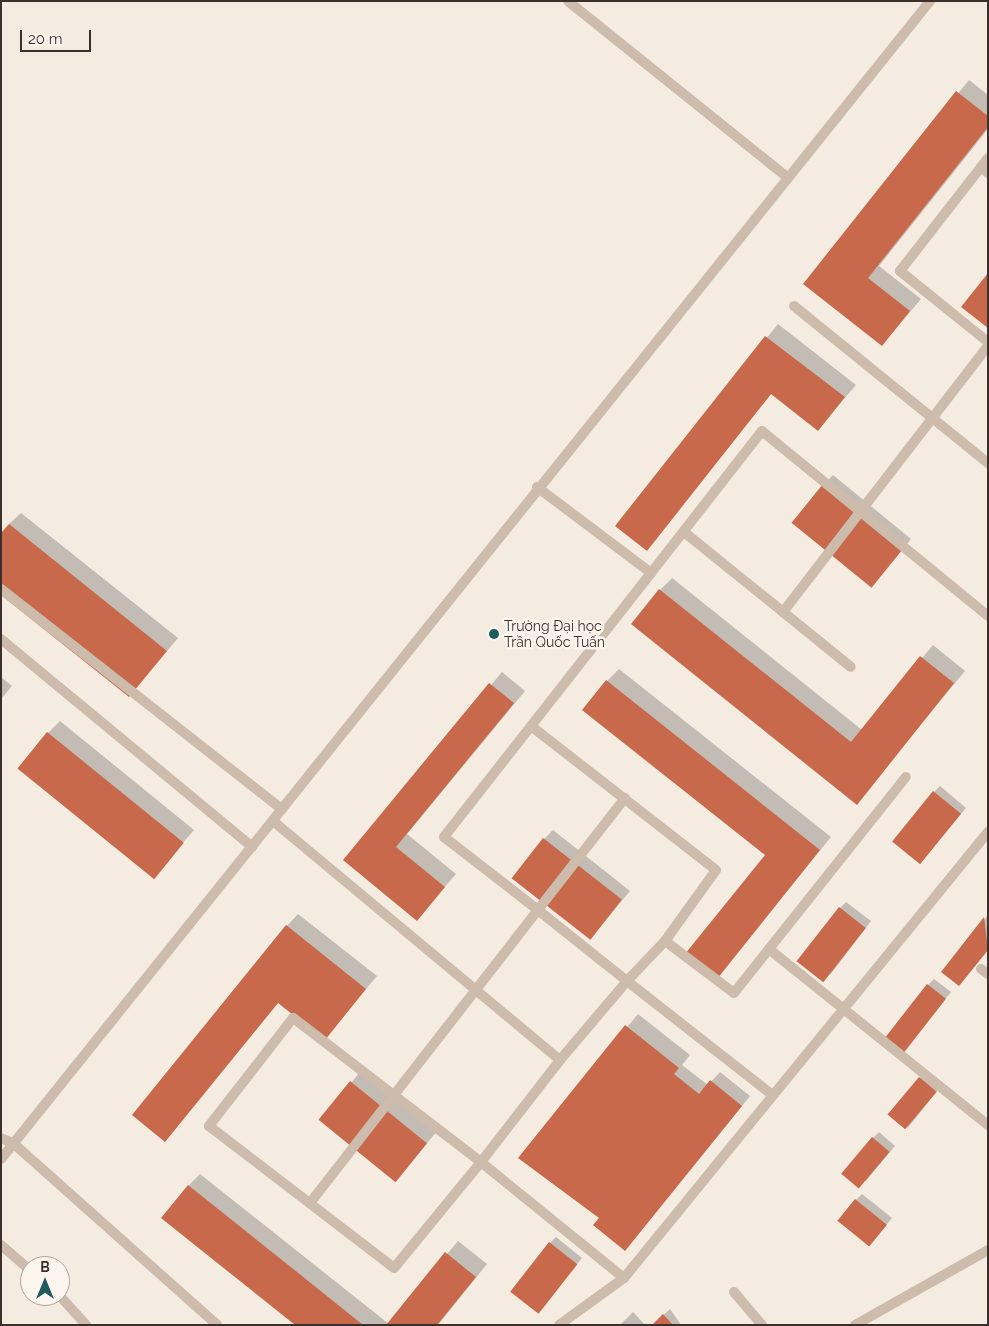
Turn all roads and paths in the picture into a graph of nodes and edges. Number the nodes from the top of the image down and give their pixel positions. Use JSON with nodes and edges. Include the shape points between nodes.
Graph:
{"nodes":[{"id":1,"x":568,"y":1,"type":"edge"},
{"id":2,"x":930,"y":1,"type":"edge"},
{"id":3,"x":988,"y":158,"type":"edge"},
{"id":4,"x":984,"y":170,"type":"edge"},
{"id":5,"x":786,"y":176,"type":"junction"},
{"id":6,"x":794,"y":306,"type":"dead end"},
{"id":7,"x":988,"y":342,"type":"edge"},
{"id":8,"x":988,"y":346,"type":"edge"},
{"id":9,"x":932,"y":417,"type":"junction"},
{"id":10,"x":988,"y":462,"type":"edge"},
{"id":11,"x":537,"y":487,"type":"junction"},
{"id":12,"x":858,"y":510,"type":"junction"},
{"id":13,"x":684,"y":532,"type":"junction"},
{"id":14,"x":651,"y":573,"type":"junction"},
{"id":15,"x":1,"y":589,"type":"edge"},
{"id":16,"x":783,"y":612,"type":"junction"},
{"id":17,"x":988,"y":616,"type":"edge"},
{"id":18,"x":1,"y":639,"type":"edge"},
{"id":19,"x":851,"y":667,"type":"dead end"},
{"id":20,"x":531,"y":726,"type":"junction"},
{"id":21,"x":906,"y":777,"type":"dead end"},
{"id":22,"x":625,"y":798,"type":"junction"},
{"id":23,"x":282,"y":809,"type":"junction"},
{"id":24,"x":273,"y":821,"type":"junction"},
{"id":25,"x":988,"y":832,"type":"edge"},
{"id":26,"x":252,"y":847,"type":"junction"},
{"id":27,"x":538,"y":910,"type":"junction"},
{"id":28,"x":665,"y":941,"type":"junction"},
{"id":29,"x":769,"y":948,"type":"junction"},
{"id":30,"x":627,"y":982,"type":"junction"},
{"id":31,"x":475,"y":986,"type":"junction"},
{"id":32,"x":844,"y":1009,"type":"junction"},
{"id":33,"x":560,"y":1060,"type":"junction"},
{"id":34,"x":770,"y":1094,"type":"junction"},
{"id":35,"x":394,"y":1095,"type":"junction"},
{"id":36,"x":987,"y":1127,"type":"edge"},
{"id":37,"x":1,"y":1138,"type":"edge"},
{"id":38,"x":13,"y":1143,"type":"junction"},
{"id":39,"x":1,"y":1159,"type":"edge"},
{"id":40,"x":481,"y":1162,"type":"junction"},
{"id":41,"x":310,"y":1203,"type":"junction"},
{"id":42,"x":1,"y":1245,"type":"edge"},
{"id":43,"x":988,"y":1250,"type":"edge"},
{"id":44,"x":20,"y":1261,"type":"edge"},
{"id":45,"x":624,"y":1278,"type":"junction"},
{"id":46,"x":734,"y":1292,"type":"dead end"},
{"id":47,"x":69,"y":1306,"type":"edge"},
{"id":48,"x":86,"y":1325,"type":"edge"},
{"id":49,"x":218,"y":1325,"type":"edge"},
{"id":50,"x":559,"y":1325,"type":"edge"},
{"id":51,"x":762,"y":1325,"type":"edge"},
{"id":52,"x":855,"y":1325,"type":"edge"}],
"edges":[{"from":1,"to":5,"type":"lane"},
{"from":2,"to":5,"type":"lane"},
{"from":3,"to":4,"type":"lane"},
{"from":4,"to":7,"type":"lane","via":[[900,271]]},
{"from":5,"to":11,"type":"lane"},
{"from":6,"to":9,"type":"lane"},
{"from":8,"to":9,"type":"lane"},
{"from":9,"to":10,"type":"lane"},
{"from":9,"to":12,"type":"lane"},
{"from":11,"to":14,"type":"lane"},
{"from":11,"to":23,"type":"lane"},
{"from":12,"to":13,"type":"lane","via":[[762,431]]},
{"from":12,"to":16,"type":"lane"},
{"from":12,"to":17,"type":"lane"},
{"from":13,"to":14,"type":"lane"},
{"from":13,"to":16,"type":"lane"},
{"from":14,"to":20,"type":"lane"},
{"from":15,"to":23,"type":"lane"},
{"from":16,"to":19,"type":"lane"},
{"from":18,"to":26,"type":"lane"},
{"from":20,"to":22,"type":"lane"},
{"from":20,"to":27,"type":"lane","via":[[444,837]]},
{"from":21,"to":29,"type":"lane"},
{"from":22,"to":27,"type":"lane"},
{"from":22,"to":28,"type":"lane","via":[[716,870]]},
{"from":23,"to":24,"type":"lane"},
{"from":24,"to":26,"type":"lane"},
{"from":24,"to":31,"type":"lane"},
{"from":25,"to":32,"type":"lane"},
{"from":26,"to":38,"type":"lane"},
{"from":27,"to":30,"type":"lane"},
{"from":27,"to":31,"type":"lane"},
{"from":28,"to":29,"type":"lane","via":[[734,993]]},
{"from":28,"to":30,"type":"lane"},
{"from":29,"to":32,"type":"lane"},
{"from":30,"to":33,"type":"lane"},
{"from":30,"to":34,"type":"lane"},
{"from":31,"to":33,"type":"lane"},
{"from":31,"to":35,"type":"lane"},
{"from":32,"to":34,"type":"lane"},
{"from":32,"to":36,"type":"lane"},
{"from":33,"to":40,"type":"lane"},
{"from":34,"to":45,"type":"lane"},
{"from":35,"to":40,"type":"lane"},
{"from":35,"to":41,"type":"lane"},
{"from":35,"to":41,"type":"lane","via":[[293,1018],[209,1126]]},
{"from":37,"to":38,"type":"lane"},
{"from":38,"to":39,"type":"lane"},
{"from":38,"to":49,"type":"lane"},
{"from":40,"to":41,"type":"lane","via":[[394,1268]]},
{"from":40,"to":45,"type":"lane"},
{"from":42,"to":44,"type":"lane"},
{"from":43,"to":52,"type":"lane"},
{"from":45,"to":50,"type":"lane"},
{"from":46,"to":51,"type":"lane"},
{"from":47,"to":48,"type":"lane"}]}
